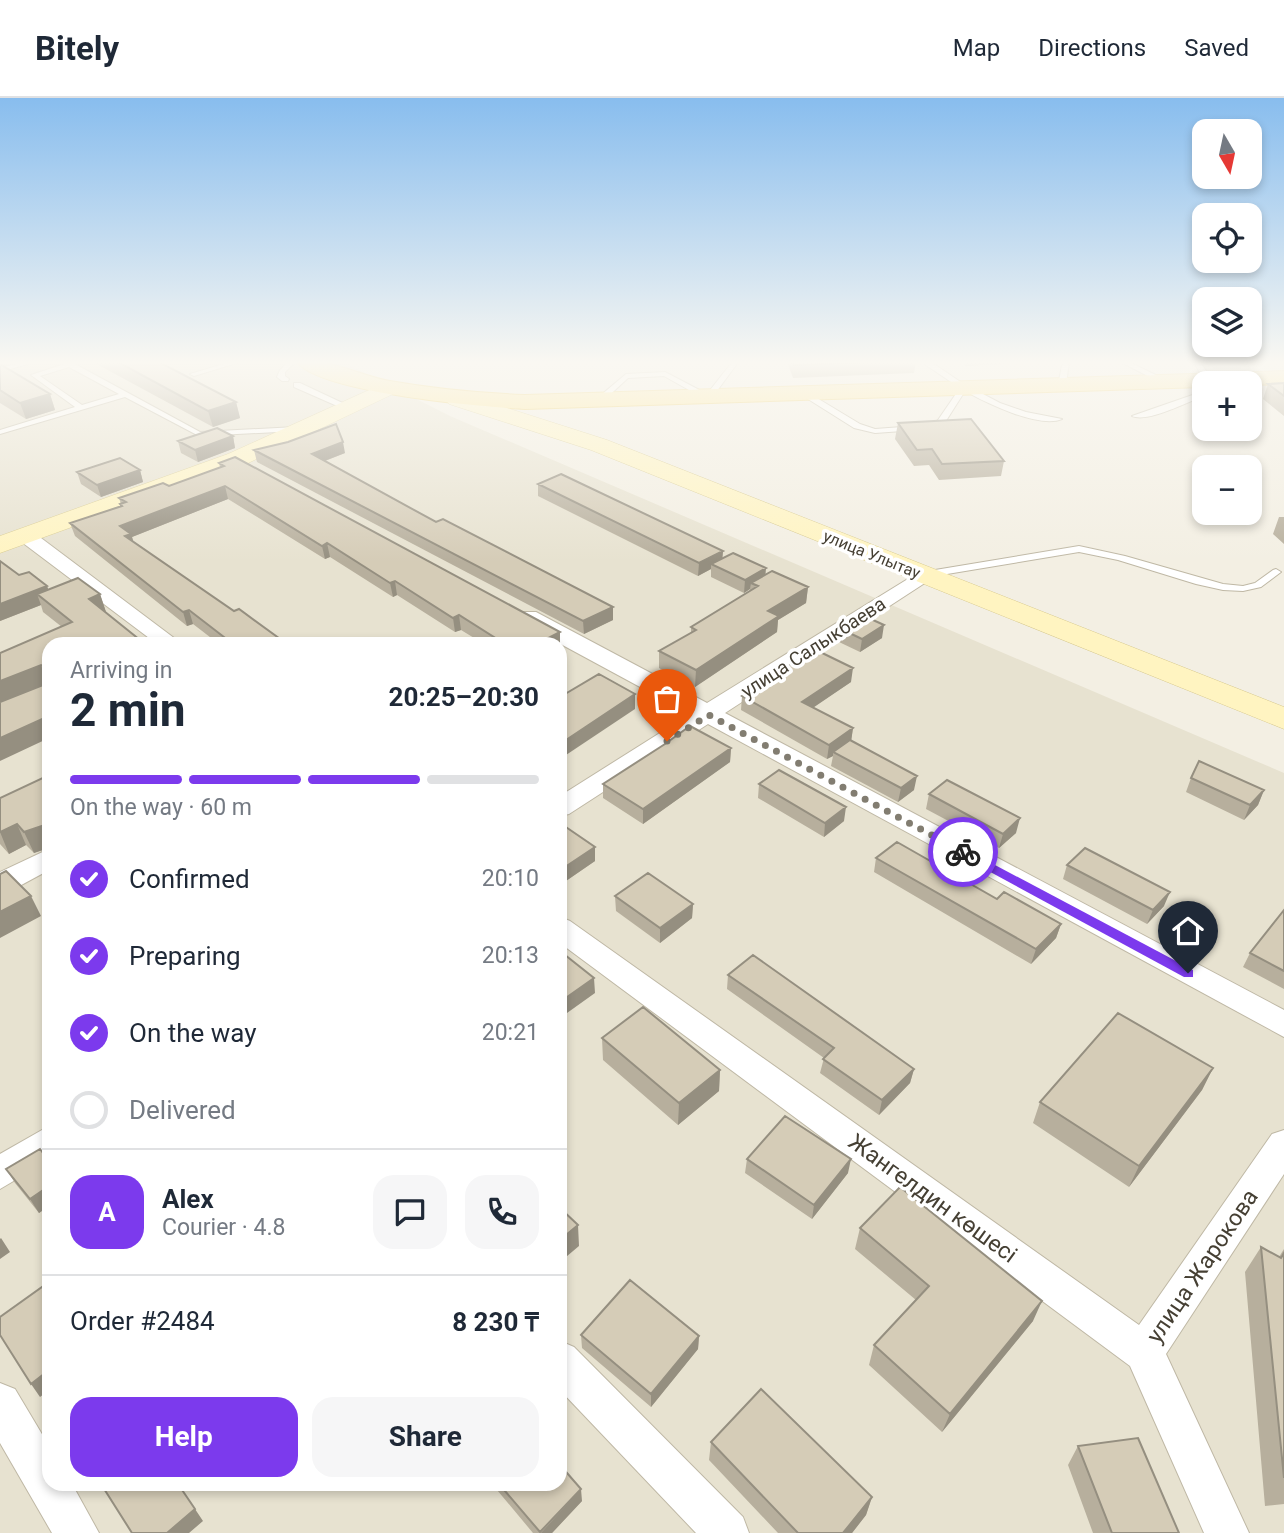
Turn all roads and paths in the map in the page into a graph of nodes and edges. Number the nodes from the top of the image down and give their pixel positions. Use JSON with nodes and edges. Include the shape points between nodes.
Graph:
{"nodes":[{"id":1,"x":188,"y":428,"type":"edge"},
{"id":2,"x":303,"y":428,"type":"joint"},
{"id":3,"x":546,"y":428,"type":"edge"},
{"id":4,"x":864,"y":428,"type":"edge"},
{"id":5,"x":930,"y":428,"type":"edge"},
{"id":6,"x":237,"y":460,"type":"junction"},
{"id":7,"x":261,"y":473,"type":"edge"},
{"id":8,"x":26,"y":536,"type":"junction"},
{"id":9,"x":0,"y":545,"type":"edge"},
{"id":10,"x":1276,"y":572,"type":"dead end"},
{"id":11,"x":924,"y":575,"type":"junction"},
{"id":12,"x":503,"y":604,"type":"edge"},
{"id":13,"x":159,"y":637,"type":"edge"},
{"id":14,"x":564,"y":637,"type":"edge"},
{"id":15,"x":567,"y":638,"type":"edge"},
{"id":16,"x":709,"y":715,"type":"junction"},
{"id":17,"x":1284,"y":719,"type":"edge"},
{"id":18,"x":567,"y":804,"type":"edge"},
{"id":19,"x":42,"y":862,"type":"edge"},
{"id":20,"x":2,"y":883,"type":"edge"},
{"id":21,"x":567,"y":933,"type":"edge"},
{"id":22,"x":1284,"y":1025,"type":"edge"},
{"id":23,"x":1284,"y":1145,"type":"edge"},
{"id":24,"x":42,"y":1146,"type":"edge"},
{"id":25,"x":0,"y":1173,"type":"edge"},
{"id":26,"x":1144,"y":1352,"type":"junction"},
{"id":27,"x":567,"y":1368,"type":"edge"},
{"id":28,"x":0,"y":1404,"type":"edge"},
{"id":29,"x":42,"y":1474,"type":"edge"},
{"id":30,"x":52,"y":1491,"type":"edge"},
{"id":31,"x":77,"y":1533,"type":"edge"},
{"id":32,"x":727,"y":1533,"type":"edge"},
{"id":33,"x":1227,"y":1533,"type":"edge"}],
"edges":[{"from":1,"to":2,"type":"lane","via":[[199,434]]},
{"from":2,"to":6,"type":"street"},
{"from":3,"to":11,"type":"street","name":"улица Улытау"},
{"from":4,"to":5,"type":"lane"},
{"from":6,"to":7,"type":"street"},
{"from":6,"to":8,"type":"street"},
{"from":8,"to":9,"type":"street"},
{"from":8,"to":13,"type":"street"},
{"from":10,"to":11,"type":"lane","via":[[1257,586],[1219,587],[1101,550],[1079,549]]},
{"from":11,"to":16,"type":"street","name":"улица Салыкбаева"},
{"from":11,"to":17,"type":"street","name":"улица Улытау"},
{"from":12,"to":14,"type":"street"},
{"from":15,"to":16,"type":"street"},
{"from":16,"to":18,"type":"street","name":"улица Салыкбаева"},
{"from":16,"to":22,"type":"street"},
{"from":19,"to":20,"type":"street"},
{"from":21,"to":26,"type":"street","name":"Жангелдин көшесі"},
{"from":23,"to":26,"type":"street","name":"улица Жарокова"},
{"from":24,"to":25,"type":"street"},
{"from":26,"to":33,"type":"street","name":"Жангелдин көшесі"},
{"from":27,"to":32,"type":"street"},
{"from":28,"to":29,"type":"street"},
{"from":30,"to":31,"type":"street"}]}
